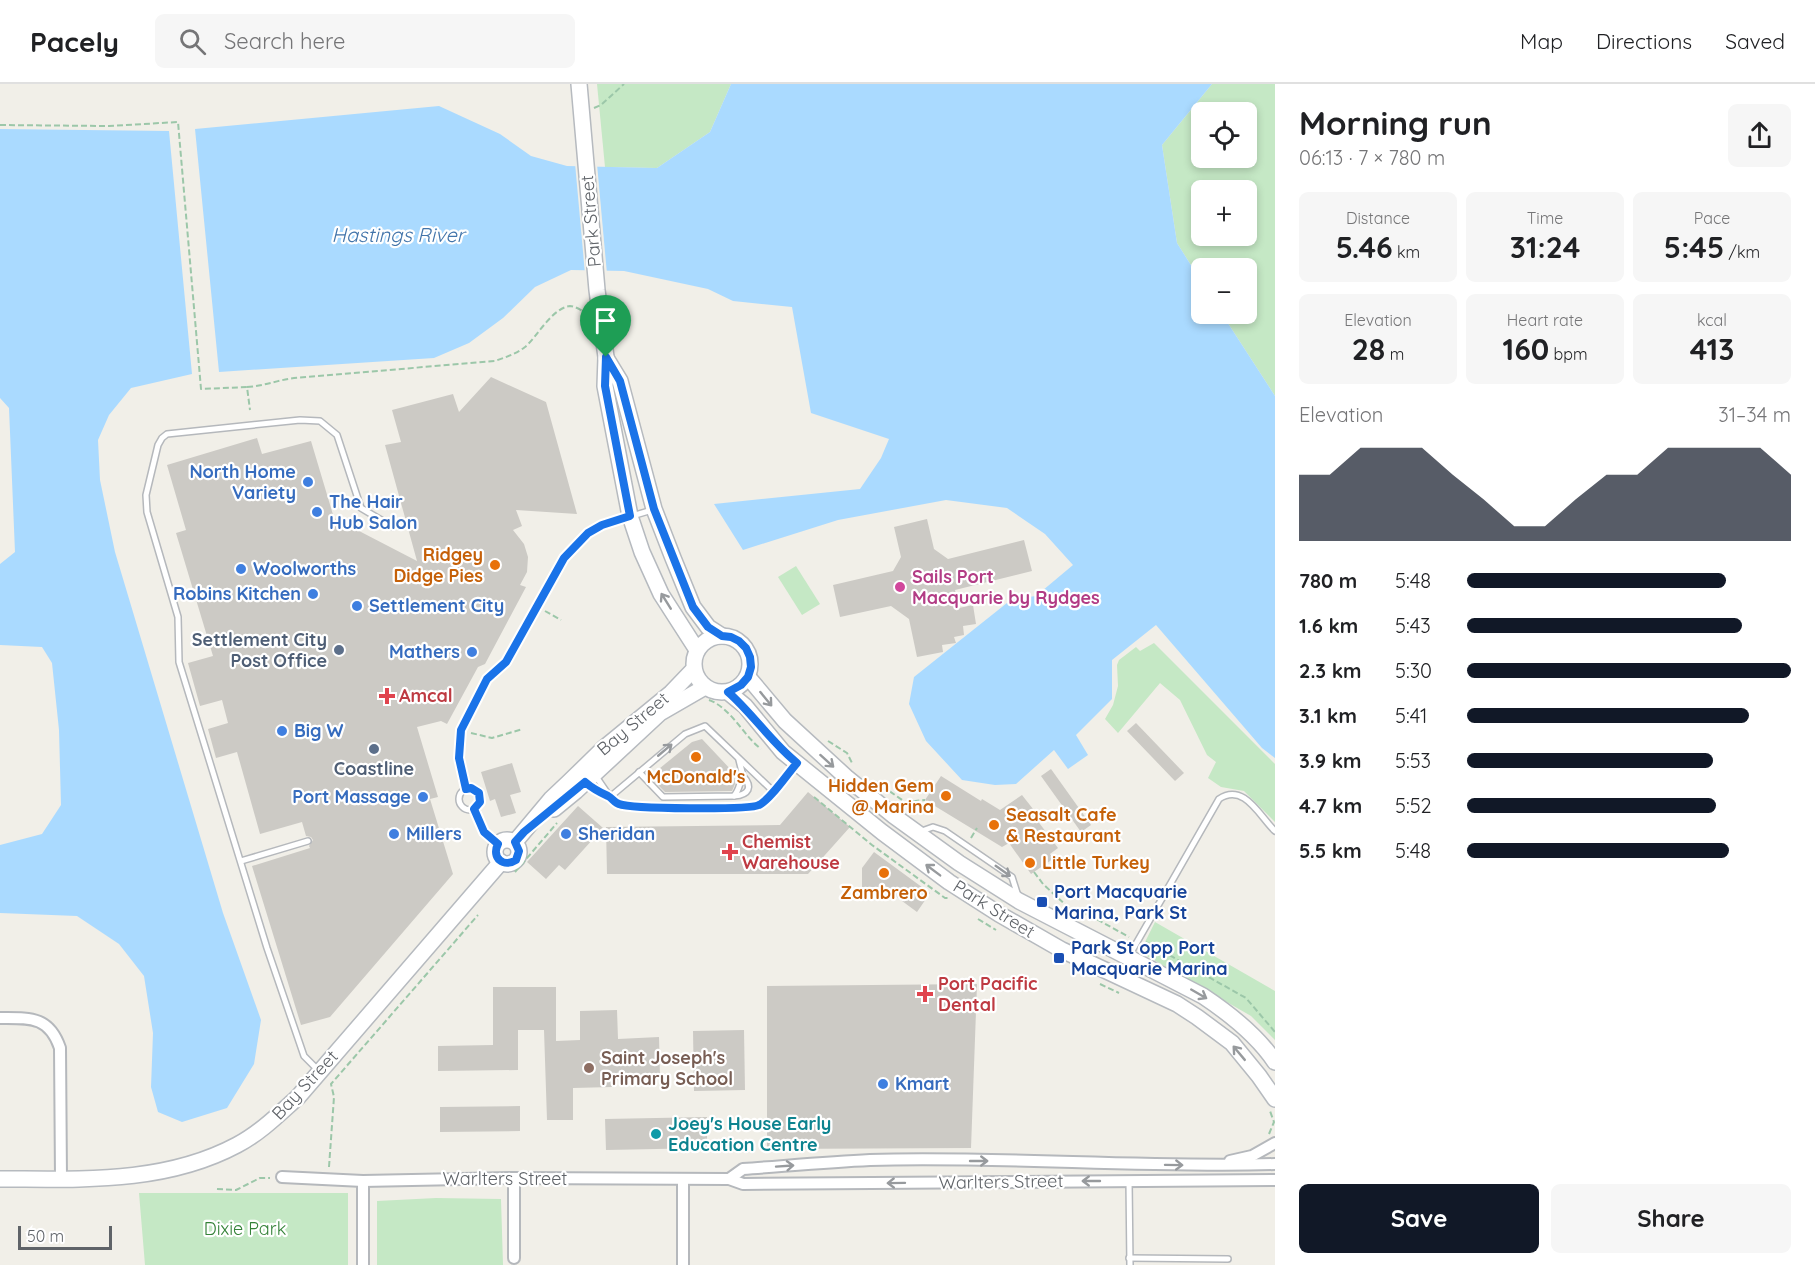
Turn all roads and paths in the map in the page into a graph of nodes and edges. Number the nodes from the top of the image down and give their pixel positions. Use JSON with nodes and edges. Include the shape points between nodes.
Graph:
{"nodes":[{"id":1,"x":579,"y":84,"type":"edge"},
{"id":2,"x":624,"y":84,"type":"edge"},
{"id":3,"x":593,"y":108,"type":"dead end"},
{"id":4,"x":0,"y":125,"type":"edge"},
{"id":5,"x":589,"y":313,"type":"dead end"},
{"id":6,"x":606,"y":357,"type":"junction"},
{"id":7,"x":247,"y":387,"type":"junction"},
{"id":8,"x":250,"y":411,"type":"dead end"},
{"id":9,"x":654,"y":509,"type":"junction"},
{"id":10,"x":630,"y":516,"type":"junction"},
{"id":11,"x":393,"y":527,"type":"dead end"},
{"id":12,"x":537,"y":607,"type":"junction"},
{"id":13,"x":561,"y":620,"type":"dead end"},
{"id":14,"x":722,"y":636,"type":"junction"},
{"id":15,"x":697,"y":650,"type":"junction"},
{"id":16,"x":694,"y":669,"type":"junction"},
{"id":17,"x":748,"y":677,"type":"junction"},
{"id":18,"x":705,"y":687,"type":"junction"},
{"id":19,"x":728,"y":692,"type":"junction"},
{"id":20,"x":523,"y":729,"type":"dead end"},
{"id":21,"x":461,"y":730,"type":"junction"},
{"id":22,"x":825,"y":740,"type":"dead end"},
{"id":23,"x":739,"y":758,"type":"junction"},
{"id":24,"x":797,"y":763,"type":"junction"},
{"id":25,"x":854,"y":766,"type":"dead end"},
{"id":26,"x":639,"y":772,"type":"junction"},
{"id":27,"x":743,"y":776,"type":"junction"},
{"id":28,"x":589,"y":778,"type":"junction"},
{"id":29,"x":870,"y":778,"type":"dead end"},
{"id":30,"x":466,"y":789,"type":"junction"},
{"id":31,"x":807,"y":790,"type":"dead end"},
{"id":32,"x":774,"y":792,"type":"junction"},
{"id":33,"x":735,"y":796,"type":"junction"},
{"id":34,"x":610,"y":797,"type":"junction"},
{"id":35,"x":926,"y":800,"type":"dead end"},
{"id":36,"x":474,"y":809,"type":"junction"},
{"id":37,"x":561,"y":818,"type":"dead end"},
{"id":38,"x":1275,"y":831,"type":"edge"},
{"id":39,"x":520,"y":837,"type":"junction"},
{"id":40,"x":308,"y":841,"type":"dead end"},
{"id":41,"x":498,"y":844,"type":"junction"},
{"id":42,"x":875,"y":848,"type":"dead end"},
{"id":43,"x":241,"y":861,"type":"junction"},
{"id":44,"x":501,"y":862,"type":"junction"},
{"id":45,"x":515,"y":872,"type":"dead end"},
{"id":46,"x":1034,"y":872,"type":"dead end"},
{"id":47,"x":478,"y":915,"type":"dead end"},
{"id":48,"x":1130,"y":937,"type":"dead end"},
{"id":49,"x":1144,"y":941,"type":"dead end"},
{"id":50,"x":1128,"y":957,"type":"junction"},
{"id":51,"x":1098,"y":983,"type":"dead end"},
{"id":52,"x":1119,"y":993,"type":"dead end"},
{"id":53,"x":0,"y":1018,"type":"edge"},
{"id":54,"x":1267,"y":1022,"type":"junction"},
{"id":55,"x":1275,"y":1023,"type":"edge"},
{"id":56,"x":1275,"y":1032,"type":"edge"},
{"id":57,"x":1275,"y":1062,"type":"edge"},
{"id":58,"x":320,"y":1071,"type":"junction"},
{"id":59,"x":1273,"y":1105,"type":"edge"},
{"id":60,"x":1273,"y":1140,"type":"edge"},
{"id":61,"x":1275,"y":1164,"type":"edge"},
{"id":62,"x":1206,"y":1166,"type":"junction"},
{"id":63,"x":282,"y":1177,"type":"joint"},
{"id":64,"x":514,"y":1178,"type":"junction"},
{"id":65,"x":0,"y":1179,"type":"edge"},
{"id":66,"x":61,"y":1179,"type":"junction"},
{"id":67,"x":328,"y":1179,"type":"junction"},
{"id":68,"x":683,"y":1179,"type":"junction"},
{"id":69,"x":729,"y":1179,"type":"junction"},
{"id":70,"x":1275,"y":1180,"type":"edge"},
{"id":71,"x":363,"y":1181,"type":"junction"},
{"id":72,"x":1128,"y":1181,"type":"junction"},
{"id":73,"x":217,"y":1189,"type":"dead end"},
{"id":74,"x":514,"y":1258,"type":"dead end"},
{"id":75,"x":1130,"y":1258,"type":"junction"},
{"id":76,"x":1228,"y":1259,"type":"dead end"},
{"id":77,"x":363,"y":1265,"type":"edge"},
{"id":78,"x":683,"y":1265,"type":"edge"},
{"id":79,"x":1130,"y":1265,"type":"edge"}],
"edges":[{"from":1,"to":6,"type":"street","name":"Park Street"},
{"from":2,"to":3,"type":"path"},
{"from":4,"to":7,"type":"path","via":[[178,122],[201,390]]},
{"from":5,"to":7,"type":"path","via":[[572,306],[564,308],[518,352],[495,361],[294,378]]},
{"from":6,"to":9,"type":"street","name":"Park Street","via":[[620,381]]},
{"from":6,"to":10,"type":"street","name":"Park Street","via":[[605,386]]},
{"from":7,"to":8,"type":"path"},
{"from":9,"to":10,"type":"lane"},
{"from":9,"to":14,"type":"street","name":"Park Street","via":[[693,607],[708,627]]},
{"from":10,"to":12,"type":"lane","via":[[588,533],[564,558]]},
{"from":15,"to":10,"type":"street","name":"Park Street","one_way":true,"via":[[661,594]]},
{"from":11,"to":43,"type":"lane","via":[[361,508],[337,435],[320,421],[171,433],[158,445],[146,495],[147,512],[178,617],[179,662]]},
{"from":12,"to":13,"type":"path"},
{"from":12,"to":21,"type":"lane","via":[[506,662],[487,679]]},
{"from":14,"to":15,"type":"street","via":[[703,643]]},
{"from":14,"to":17,"type":"street","via":[[731,637],[746,648],[751,667]]},
{"from":15,"to":16,"type":"street"},
{"from":16,"to":18,"type":"street","via":[[697,680]]},
{"from":16,"to":39,"type":"street","name":"Bay Street","via":[[551,799]]},
{"from":17,"to":19,"type":"street"},
{"from":17,"to":50,"type":"street","name":"Park Street","one_way":true,"via":[[770,705],[846,777],[959,863],[1019,901]]},
{"from":18,"to":19,"type":"street"},
{"from":18,"to":28,"type":"street","name":"Bay Street","via":[[660,713]]},
{"from":19,"to":24,"type":"street","name":"Park Street"},
{"from":20,"to":21,"type":"path","via":[[492,738]]},
{"from":21,"to":30,"type":"lane","via":[[459,758]]},
{"from":22,"to":25,"type":"path","via":[[847,753]]},
{"from":26,"to":23,"type":"lane","one_way":true,"via":[[685,734],[705,726]]},
{"from":23,"to":27,"type":"lane"},
{"from":23,"to":32,"type":"lane"},
{"from":24,"to":32,"type":"lane"},
{"from":59,"to":24,"type":"street","name":"Park Street","one_way":true,"via":[[1259,1076],[1214,1028],[1177,1004],[1062,950],[999,914],[882,832]]},
{"from":26,"to":33,"type":"lane","via":[[663,796]]},
{"from":26,"to":34,"type":"lane"},
{"from":27,"to":33,"type":"lane"},
{"from":27,"to":33,"type":"lane","via":[[748,781],[747,793]]},
{"from":28,"to":34,"type":"lane"},
{"from":28,"to":34,"type":"lane","via":[[597,792]]},
{"from":28,"to":39,"type":"street","name":"Bay Street"},
{"from":29,"to":35,"type":"path","via":[[905,802]]},
{"from":30,"to":36,"type":"lane","via":[[479,793],[480,802]]},
{"from":30,"to":36,"type":"lane","via":[[459,801],[466,809]]},
{"from":31,"to":42,"type":"path"},
{"from":32,"to":34,"type":"lane","via":[[759,805],[726,808],[619,804]]},
{"from":36,"to":41,"type":"lane","via":[[484,832]]},
{"from":37,"to":45,"type":"path"},
{"from":38,"to":50,"type":"lane","via":[[1243,796],[1234,794],[1219,799]]},
{"from":39,"to":41,"type":"street"},
{"from":39,"to":44,"type":"street","name":"Bay Street","via":[[519,856],[508,864]]},
{"from":40,"to":43,"type":"lane"},
{"from":41,"to":44,"type":"street","via":[[495,852]]},
{"from":43,"to":58,"type":"lane","via":[[304,1056]]},
{"from":44,"to":58,"type":"street","name":"Bay Street"},
{"from":46,"to":48,"type":"path","via":[[1070,909]]},
{"from":47,"to":67,"type":"path","via":[[331,1084],[334,1096]]},
{"from":49,"to":54,"type":"path","via":[[1246,998]]},
{"from":50,"to":57,"type":"street","name":"Park Street","one_way":true,"via":[[1221,1008],[1251,1033]]},
{"from":51,"to":52,"type":"path"},
{"from":53,"to":66,"type":"street","via":[[42,1022],[51,1029],[60,1048]]},
{"from":54,"to":55,"type":"path"},
{"from":54,"to":56,"type":"path"},
{"from":58,"to":66,"type":"street","name":"Bay Street","via":[[274,1119],[238,1145],[217,1154],[160,1172]]},
{"from":59,"to":60,"type":"path","via":[[1274,1122],[1269,1134]]},
{"from":60,"to":62,"type":"street","name":"Warlters Street","via":[[1252,1156]]},
{"from":61,"to":62,"type":"street","name":"Warlters Street"},
{"from":69,"to":62,"type":"street","name":"Warlters Street","one_way":true,"via":[[743,1169],[870,1160]]},
{"from":63,"to":67,"type":"street","name":"Warlters Street"},
{"from":63,"to":73,"type":"path","via":[[260,1178],[237,1190]]},
{"from":64,"to":68,"type":"street","name":"Warlters Street"},
{"from":64,"to":71,"type":"street","name":"Warlters Street"},
{"from":64,"to":74,"type":"street"},
{"from":65,"to":66,"type":"street","name":"Bay Street"},
{"from":67,"to":71,"type":"street","name":"Warlters Street"},
{"from":68,"to":69,"type":"street","name":"Warlters Street"},
{"from":68,"to":78,"type":"street"},
{"from":72,"to":69,"type":"street","name":"Warlters Street","one_way":true,"via":[[743,1184]]},
{"from":70,"to":72,"type":"street","name":"Warlters Street"},
{"from":71,"to":77,"type":"street"},
{"from":72,"to":75,"type":"lane"},
{"from":75,"to":76,"type":"lane"},
{"from":75,"to":79,"type":"lane"}]}
